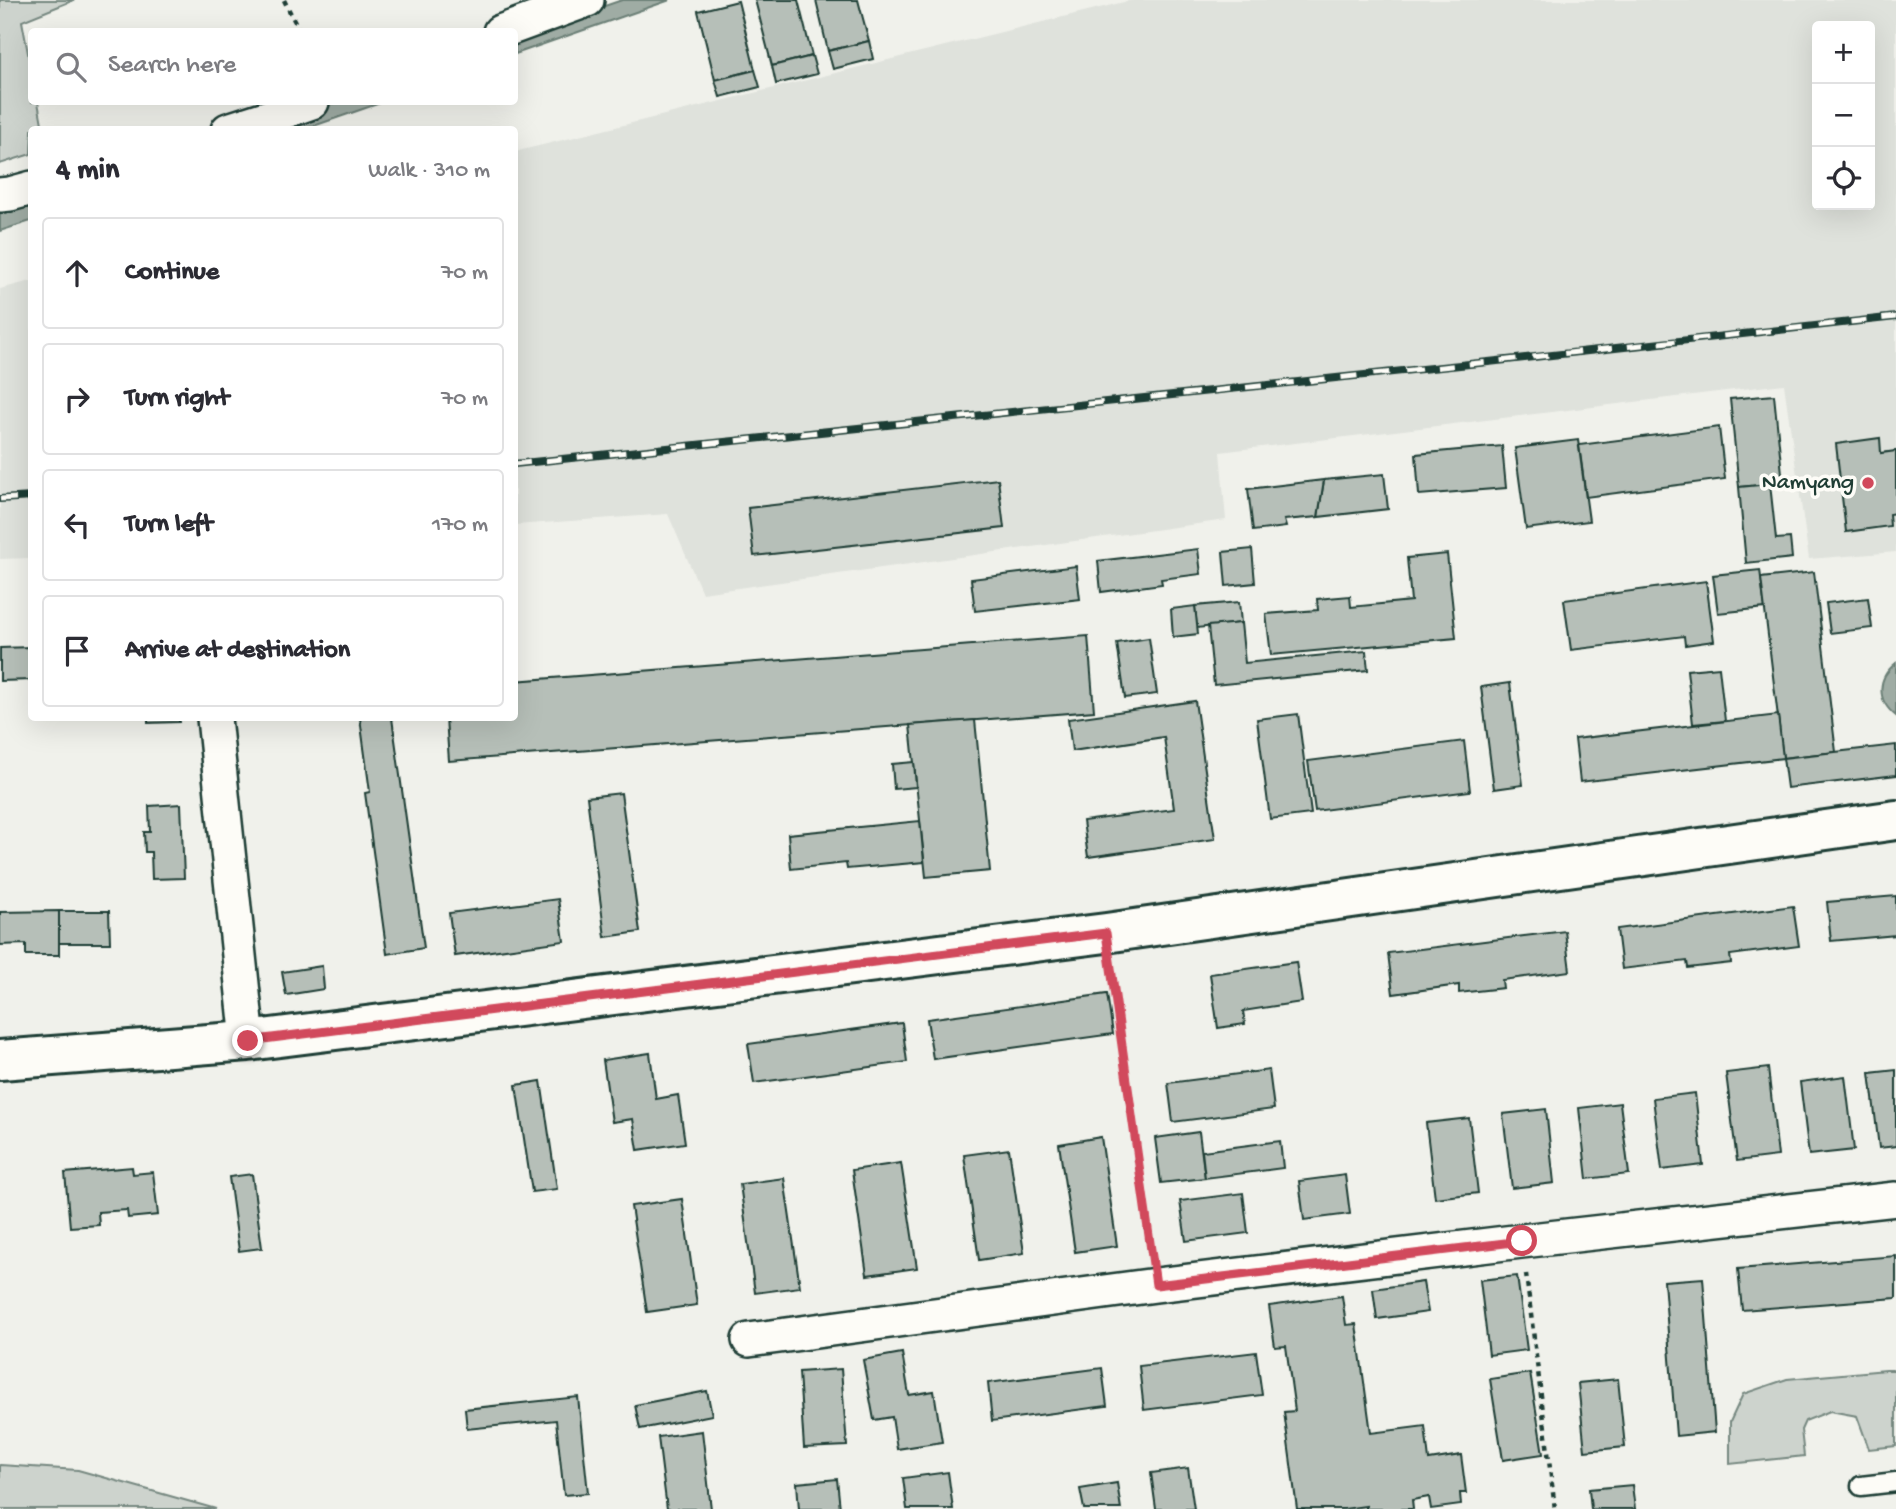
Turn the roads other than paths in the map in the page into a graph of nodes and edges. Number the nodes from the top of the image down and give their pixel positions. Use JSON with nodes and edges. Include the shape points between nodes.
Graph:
{"nodes":[{"id":1,"x":587,"y":0,"type":"edge"},
{"id":2,"x":511,"y":28,"type":"edge"},
{"id":3,"x":303,"y":105,"type":"edge"},
{"id":4,"x":241,"y":126,"type":"edge"},
{"id":5,"x":28,"y":189,"type":"edge"},
{"id":6,"x":0,"y":195,"type":"edge"},
{"id":7,"x":214,"y":721,"type":"edge"},
{"id":8,"x":1896,"y":820,"type":"edge"},
{"id":9,"x":248,"y":1041,"type":"junction"},
{"id":10,"x":0,"y":1060,"type":"edge"},
{"id":11,"x":1896,"y":1199,"type":"edge"},
{"id":12,"x":749,"y":1340,"type":"dead end"},
{"id":13,"x":1896,"y":1482,"type":"edge"},
{"id":14,"x":1861,"y":1486,"type":"dead end"}],
"edges":[{"from":1,"to":2,"type":"street"},
{"from":3,"to":4,"type":"street"},
{"from":5,"to":6,"type":"street"},
{"from":7,"to":9,"type":"street"},
{"from":8,"to":9,"type":"main road","via":[[1106,933]]},
{"from":9,"to":10,"type":"main road"},
{"from":11,"to":12,"type":"street","via":[[1156,1285]]},
{"from":13,"to":14,"type":"lane"}]}
